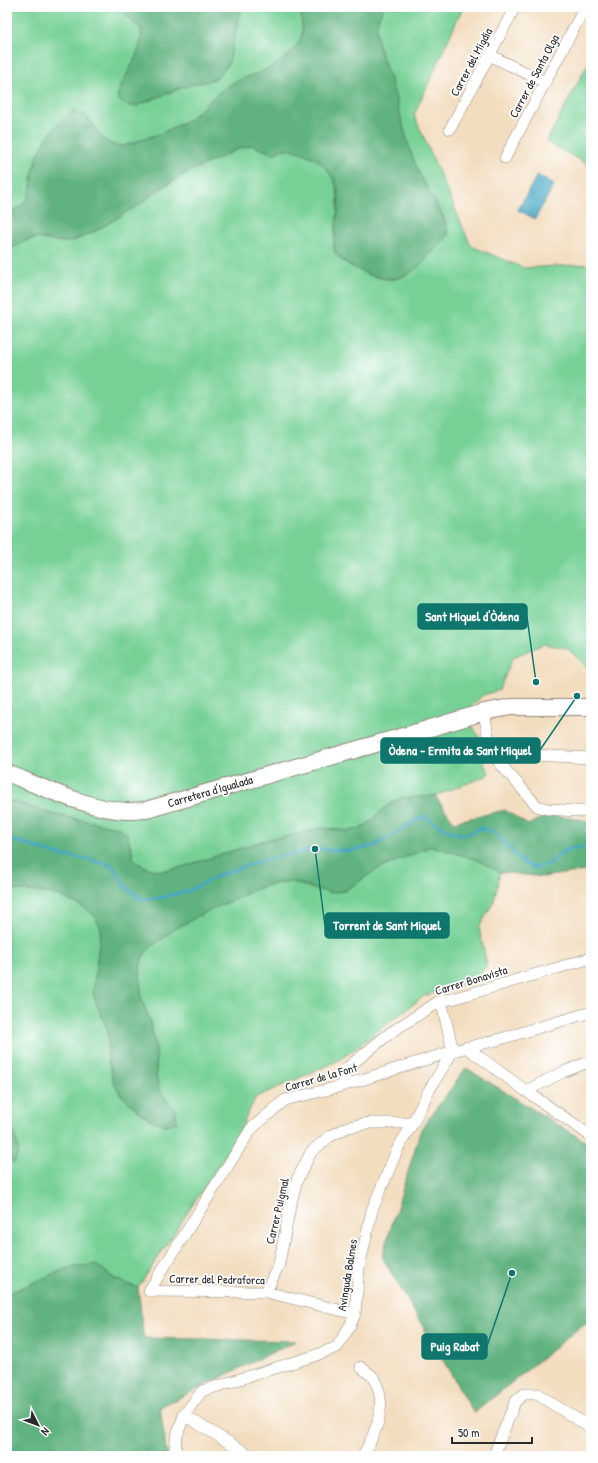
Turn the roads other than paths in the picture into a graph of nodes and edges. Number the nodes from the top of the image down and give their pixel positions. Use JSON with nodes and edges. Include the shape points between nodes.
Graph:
{"nodes":[{"id":1,"x":515,"y":7,"type":"edge"},
{"id":2,"x":585,"y":7,"type":"edge"},
{"id":3,"x":490,"y":55,"type":"junction"},
{"id":4,"x":545,"y":82,"type":"junction"},
{"id":5,"x":450,"y":129,"type":"dead end"},
{"id":6,"x":505,"y":158,"type":"dead end"},
{"id":7,"x":591,"y":707,"type":"edge"},
{"id":8,"x":484,"y":712,"type":"junction"},
{"id":9,"x":491,"y":753,"type":"junction"},
{"id":10,"x":591,"y":758,"type":"edge"},
{"id":11,"x":7,"y":773,"type":"edge"},
{"id":12,"x":591,"y":812,"type":"edge"},
{"id":13,"x":591,"y":958,"type":"edge"},
{"id":14,"x":440,"y":1000,"type":"junction"},
{"id":15,"x":591,"y":1012,"type":"edge"},
{"id":16,"x":466,"y":1047,"type":"junction"},
{"id":17,"x":453,"y":1050,"type":"junction"},
{"id":18,"x":591,"y":1061,"type":"edge"},
{"id":19,"x":342,"y":1086,"type":"junction"},
{"id":20,"x":526,"y":1091,"type":"junction"},
{"id":21,"x":413,"y":1123,"type":"junction"},
{"id":22,"x":591,"y":1134,"type":"edge"},
{"id":23,"x":149,"y":1291,"type":"joint"},
{"id":24,"x":266,"y":1292,"type":"junction"},
{"id":25,"x":355,"y":1314,"type":"junction"},
{"id":26,"x":361,"y":1367,"type":"dead end"},
{"id":27,"x":184,"y":1415,"type":"junction"},
{"id":28,"x":591,"y":1428,"type":"edge"},
{"id":29,"x":175,"y":1456,"type":"edge"},
{"id":30,"x":250,"y":1456,"type":"edge"},
{"id":31,"x":363,"y":1456,"type":"edge"},
{"id":32,"x":496,"y":1456,"type":"edge"}],
"edges":[{"from":1,"to":3,"type":"street","name":"Carrer del Migdia"},
{"from":2,"to":4,"type":"street","name":"Carrer de Santa Olga"},
{"from":3,"to":4,"type":"street"},
{"from":3,"to":5,"type":"street","name":"Carrer del Migdia"},
{"from":4,"to":6,"type":"street","name":"Carrer de Santa Olga"},
{"from":7,"to":8,"type":"street","name":"Carretera d'Igualada","via":[[512,707]]},
{"from":8,"to":9,"type":"street"},
{"from":8,"to":11,"type":"street","name":"Carretera d'Igualada","via":[[146,810],[112,810],[89,804]]},
{"from":9,"to":10,"type":"street"},
{"from":9,"to":12,"type":"street","via":[[537,806],[547,810]]},
{"from":13,"to":14,"type":"street","name":"Carrer Bonavista","via":[[452,999]]},
{"from":14,"to":17,"type":"street"},
{"from":14,"to":19,"type":"street","name":"Carrer Bonavista","via":[[390,1033],[347,1068]]},
{"from":15,"to":16,"type":"street","name":"Carrer de la Font"},
{"from":16,"to":17,"type":"street","name":"Carrer de la Font"},
{"from":16,"to":20,"type":"street"},
{"from":17,"to":19,"type":"street","name":"Carrer de la Font"},
{"from":17,"to":21,"type":"street","name":"Avinguda Balmes"},
{"from":18,"to":20,"type":"street"},
{"from":19,"to":23,"type":"street","name":"Carrer de la Font","via":[[285,1100],[251,1129]]},
{"from":20,"to":22,"type":"street"},
{"from":21,"to":24,"type":"street","name":"Carrer Puigmal","via":[[348,1126],[329,1136],[311,1152],[297,1180],[279,1264]]},
{"from":21,"to":25,"type":"street","name":"Avinguda Balmes","via":[[398,1148],[372,1210],[359,1268]]},
{"from":23,"to":24,"type":"street","name":"Carrer del Pedraforca"},
{"from":24,"to":25,"type":"street","name":"Carrer del Pedraforca"},
{"from":25,"to":27,"type":"street","name":"Avinguda Balmes","via":[[337,1346],[314,1356],[202,1391]]},
{"from":26,"to":31,"type":"street","via":[[375,1379],[381,1404],[373,1437]]},
{"from":27,"to":29,"type":"street","name":"Avinguda Balmes","via":[[176,1439]]},
{"from":27,"to":30,"type":"street"},
{"from":28,"to":32,"type":"street","via":[[537,1394],[524,1394],[515,1402]]}]}
